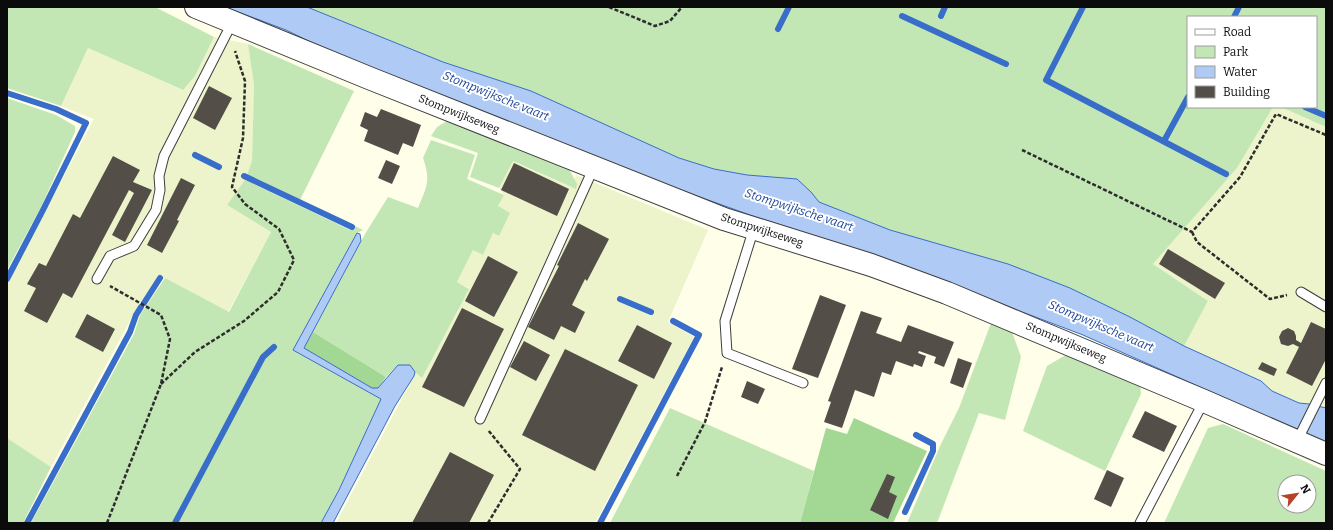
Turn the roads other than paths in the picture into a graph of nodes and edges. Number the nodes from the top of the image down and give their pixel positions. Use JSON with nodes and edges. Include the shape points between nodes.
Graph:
{"nodes":[{"id":1,"x":196,"y":7,"type":"edge"},
{"id":2,"x":233,"y":21,"type":"junction"},
{"id":3,"x":594,"y":167,"type":"junction"},
{"id":4,"x":754,"y":228,"type":"junction"},
{"id":5,"x":98,"y":279,"type":"road end"},
{"id":6,"x":1301,"y":292,"type":"road end"},
{"id":7,"x":1326,"y":307,"type":"edge"},
{"id":8,"x":803,"y":383,"type":"dead end"},
{"id":9,"x":1326,"y":383,"type":"edge"},
{"id":10,"x":1204,"y":401,"type":"junction"},
{"id":11,"x":480,"y":419,"type":"road end"},
{"id":12,"x":1299,"y":437,"type":"junction"},
{"id":13,"x":1326,"y":454,"type":"edge"},
{"id":14,"x":1140,"y":523,"type":"edge"}],
"edges":[{"from":1,"to":2,"type":"street","name":"Stompwijkseweg"},
{"from":2,"to":3,"type":"street","name":"Stompwijkseweg"},
{"from":2,"to":5,"type":"lane","via":[[164,156],[159,176],[160,190],[156,210],[134,246],[110,256]]},
{"from":3,"to":4,"type":"street","name":"Stompwijkseweg","via":[[724,219]]},
{"from":3,"to":11,"type":"lane"},
{"from":4,"to":8,"type":"lane","via":[[725,321],[726,353]]},
{"from":4,"to":10,"type":"street","name":"Stompwijkseweg","via":[[871,265],[947,293]]},
{"from":6,"to":7,"type":"lane"},
{"from":9,"to":12,"type":"lane"},
{"from":10,"to":12,"type":"street","name":"Stompwijkseweg"},
{"from":10,"to":14,"type":"lane"},
{"from":12,"to":13,"type":"street","name":"Stompwijkseweg"}]}
